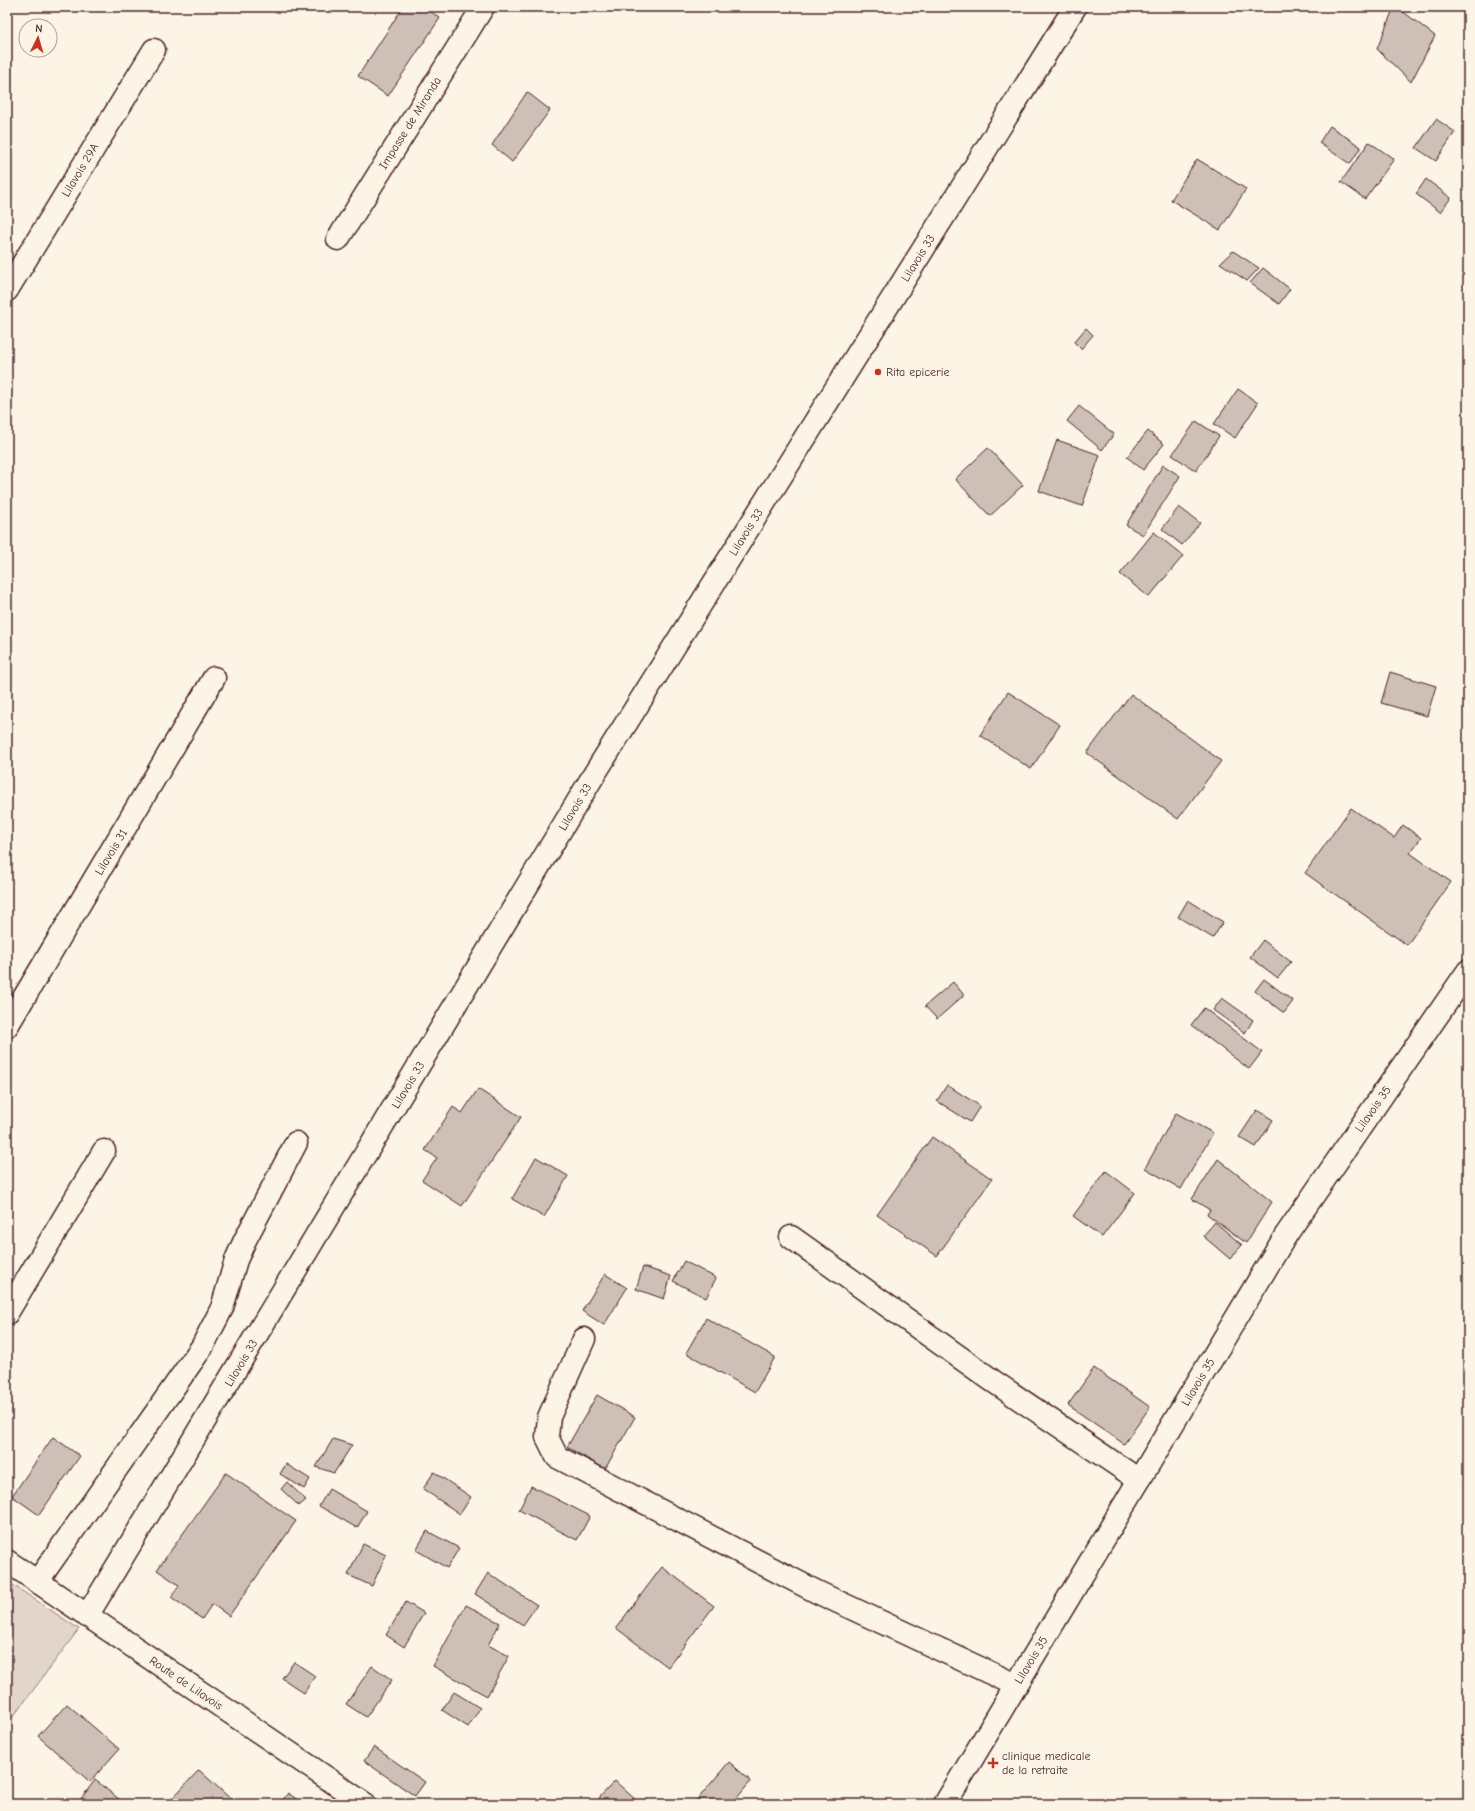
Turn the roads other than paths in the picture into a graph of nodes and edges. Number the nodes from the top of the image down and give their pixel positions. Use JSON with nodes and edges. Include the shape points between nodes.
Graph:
{"nodes":[{"id":1,"x":483,"y":7,"type":"edge"},
{"id":2,"x":1075,"y":7,"type":"edge"},
{"id":3,"x":154,"y":50,"type":"dead end"},
{"id":4,"x":338,"y":239,"type":"dead end"},
{"id":5,"x":7,"y":290,"type":"edge"},
{"id":6,"x":214,"y":678,"type":"dead end"},
{"id":7,"x":1468,"y":971,"type":"edge"},
{"id":8,"x":7,"y":1026,"type":"edge"},
{"id":9,"x":296,"y":1143,"type":"dead end"},
{"id":10,"x":104,"y":1151,"type":"dead end"},
{"id":11,"x":791,"y":1237,"type":"dead end"},
{"id":12,"x":7,"y":1313,"type":"edge"},
{"id":13,"x":584,"y":1339,"type":"dead end"},
{"id":14,"x":1139,"y":1480,"type":"junction"},
{"id":15,"x":7,"y":1561,"type":"edge"},
{"id":16,"x":37,"y":1582,"type":"junction"},
{"id":17,"x":87,"y":1616,"type":"junction"},
{"id":18,"x":1016,"y":1685,"type":"junction"},
{"id":19,"x":365,"y":1804,"type":"edge"},
{"id":20,"x":945,"y":1804,"type":"edge"}],
"edges":[{"from":1,"to":4,"type":"street","name":"Impasse de Miranda"},
{"from":2,"to":17,"type":"street","name":"Lilavois 33","via":[[595,773]]},
{"from":3,"to":5,"type":"street","name":"Lilavois 29A"},
{"from":6,"to":8,"type":"street","name":"Lilavois 31"},
{"from":7,"to":14,"type":"street","name":"Lilavois 35","via":[[1286,1235]]},
{"from":9,"to":16,"type":"street","via":[[245,1240],[236,1260],[222,1308],[202,1347]]},
{"from":10,"to":12,"type":"street"},
{"from":11,"to":14,"type":"street","via":[[993,1381]]},
{"from":13,"to":18,"type":"street","via":[[549,1417],[546,1437],[557,1457],[817,1592]]},
{"from":14,"to":18,"type":"street","name":"Lilavois 35"},
{"from":15,"to":16,"type":"street","name":"Route de Lilavois"},
{"from":16,"to":17,"type":"street","name":"Route de Lilavois"},
{"from":17,"to":19,"type":"street","name":"Route de Lilavois"},
{"from":18,"to":20,"type":"street","name":"Lilavois 35"}]}
